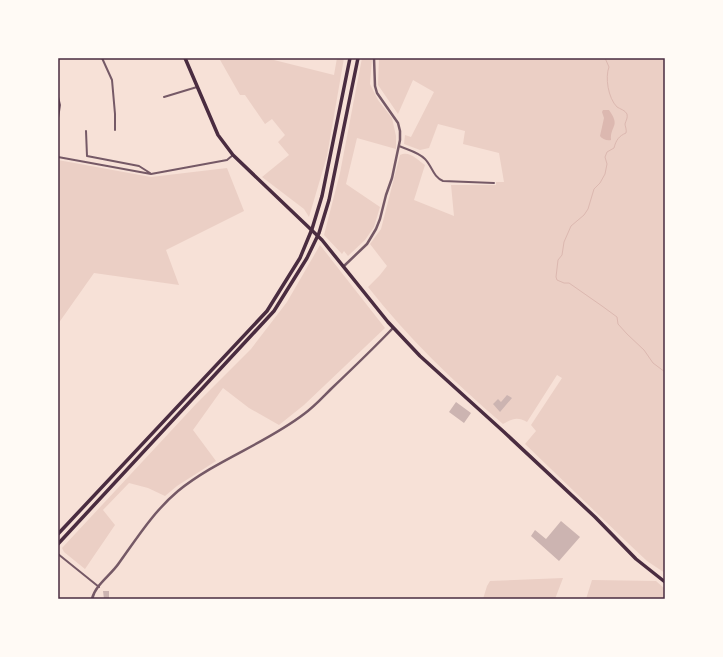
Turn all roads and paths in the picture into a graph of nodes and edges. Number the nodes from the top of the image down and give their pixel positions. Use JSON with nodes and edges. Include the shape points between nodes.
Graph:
{"nodes":[{"id":1,"x":103,"y":58,"type":"edge"},
{"id":2,"x":185,"y":58,"type":"edge"},
{"id":3,"x":350,"y":58,"type":"edge"},
{"id":4,"x":358,"y":58,"type":"edge"},
{"id":5,"x":374,"y":58,"type":"edge"},
{"id":6,"x":197,"y":87,"type":"junction"},
{"id":7,"x":58,"y":97,"type":"edge"},
{"id":8,"x":164,"y":97,"type":"dead end"},
{"id":9,"x":58,"y":118,"type":"edge"},
{"id":10,"x":115,"y":118,"type":"junction"},
{"id":11,"x":119,"y":119,"type":"dead end"},
{"id":12,"x":114,"y":130,"type":"dead end"},
{"id":13,"x":86,"y":131,"type":"dead end"},
{"id":14,"x":399,"y":146,"type":"junction"},
{"id":15,"x":233,"y":155,"type":"junction"},
{"id":16,"x":58,"y":157,"type":"edge"},
{"id":17,"x":151,"y":174,"type":"junction"},
{"id":18,"x":494,"y":182,"type":"dead end"},
{"id":19,"x":344,"y":266,"type":"junction"},
{"id":20,"x":394,"y":328,"type":"junction"},
{"id":21,"x":58,"y":534,"type":"edge"},
{"id":22,"x":58,"y":544,"type":"edge"},
{"id":23,"x":58,"y":554,"type":"edge"},
{"id":24,"x":665,"y":582,"type":"edge"},
{"id":25,"x":98,"y":587,"type":"junction"},
{"id":26,"x":92,"y":599,"type":"edge"}],
"edges":[{"from":1,"to":10,"type":"street","via":[[112,80]]},
{"from":2,"to":6,"type":"main road"},
{"from":3,"to":21,"type":"main road","via":[[322,196],[300,258],[267,311]]},
{"from":4,"to":22,"type":"main road","via":[[329,200],[307,258],[274,311]]},
{"from":5,"to":14,"type":"street","via":[[374,86],[398,123]]},
{"from":6,"to":8,"type":"street"},
{"from":6,"to":15,"type":"main road","via":[[218,135]]},
{"from":7,"to":9,"type":"street"},
{"from":10,"to":11,"type":"street"},
{"from":10,"to":12,"type":"street"},
{"from":13,"to":17,"type":"street","via":[[87,156],[139,166]]},
{"from":14,"to":18,"type":"street","via":[[420,154],[437,178],[443,181]]},
{"from":14,"to":19,"type":"street","via":[[376,229],[367,244]]},
{"from":15,"to":17,"type":"street","via":[[227,160]]},
{"from":15,"to":19,"type":"main road","via":[[322,240]]},
{"from":16,"to":17,"type":"street"},
{"from":19,"to":20,"type":"main road"},
{"from":20,"to":24,"type":"main road","via":[[420,356],[504,432],[636,559]]},
{"from":20,"to":25,"type":"street","via":[[305,414],[279,432],[219,464],[168,499]]},
{"from":23,"to":25,"type":"street"},
{"from":25,"to":26,"type":"street"}]}
